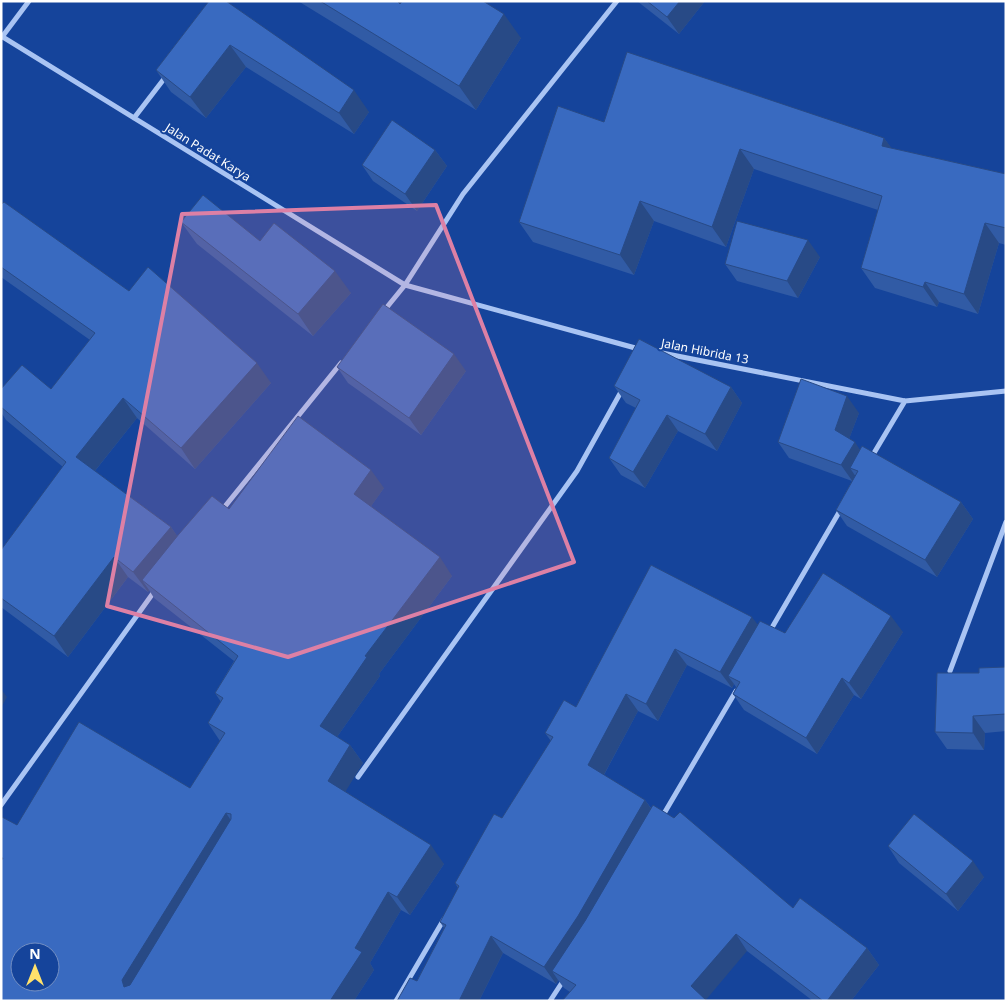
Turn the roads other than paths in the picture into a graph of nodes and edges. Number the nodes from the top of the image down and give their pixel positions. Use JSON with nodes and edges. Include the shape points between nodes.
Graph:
{"nodes":[{"id":1,"x":29,"y":1,"type":"edge"},
{"id":2,"x":617,"y":1,"type":"edge"},
{"id":3,"x":2,"y":36,"type":"edge"},
{"id":4,"x":170,"y":71,"type":"edge"},
{"id":5,"x":134,"y":118,"type":"junction"},
{"id":6,"x":405,"y":285,"type":"junction"},
{"id":7,"x":380,"y":316,"type":"edge"},
{"id":8,"x":653,"y":352,"type":"edge"},
{"id":9,"x":349,"y":354,"type":"edge"},
{"id":10,"x":639,"y":358,"type":"edge"},
{"id":11,"x":624,"y":384,"type":"edge"},
{"id":12,"x":1006,"y":391,"type":"edge"},
{"id":13,"x":905,"y":401,"type":"junction"},
{"id":14,"x":866,"y":466,"type":"edge"},
{"id":15,"x":843,"y":506,"type":"edge"},
{"id":16,"x":217,"y":515,"type":"edge"},
{"id":17,"x":1006,"y":522,"type":"edge"},
{"id":18,"x":161,"y":583,"type":"edge"},
{"id":19,"x":769,"y":634,"type":"edge"},
{"id":20,"x":950,"y":671,"type":"edge"},
{"id":21,"x":739,"y":686,"type":"edge"},
{"id":22,"x":358,"y":777,"type":"dead end"},
{"id":23,"x":1,"y":805,"type":"edge"},
{"id":24,"x":659,"y":823,"type":"edge"},
{"id":25,"x":448,"y":912,"type":"edge"},
{"id":26,"x":566,"y":976,"type":"edge"},
{"id":27,"x":396,"y":1001,"type":"edge"},
{"id":28,"x":550,"y":1001,"type":"edge"}],
"edges":[{"from":1,"to":3,"type":"street"},
{"from":2,"to":6,"type":"street","via":[[463,194]]},
{"from":3,"to":5,"type":"street","name":"Jalan Padat Karya"},
{"from":4,"to":5,"type":"street"},
{"from":5,"to":6,"type":"street","name":"Jalan Padat Karya"},
{"from":6,"to":7,"type":"street"},
{"from":6,"to":10,"type":"street","name":"Jalan Hibrida 13","via":[[643,350]]},
{"from":8,"to":13,"type":"street","name":"Jalan Hibrida 13"},
{"from":9,"to":16,"type":"street"},
{"from":11,"to":22,"type":"street","via":[[577,471]]},
{"from":12,"to":13,"type":"street","name":"Jalan Hibrida 13"},
{"from":13,"to":14,"type":"street"},
{"from":15,"to":19,"type":"street"},
{"from":17,"to":20,"type":"street"},
{"from":18,"to":23,"type":"street"},
{"from":21,"to":24,"type":"street"},
{"from":25,"to":27,"type":"street"},
{"from":26,"to":28,"type":"street"}]}
